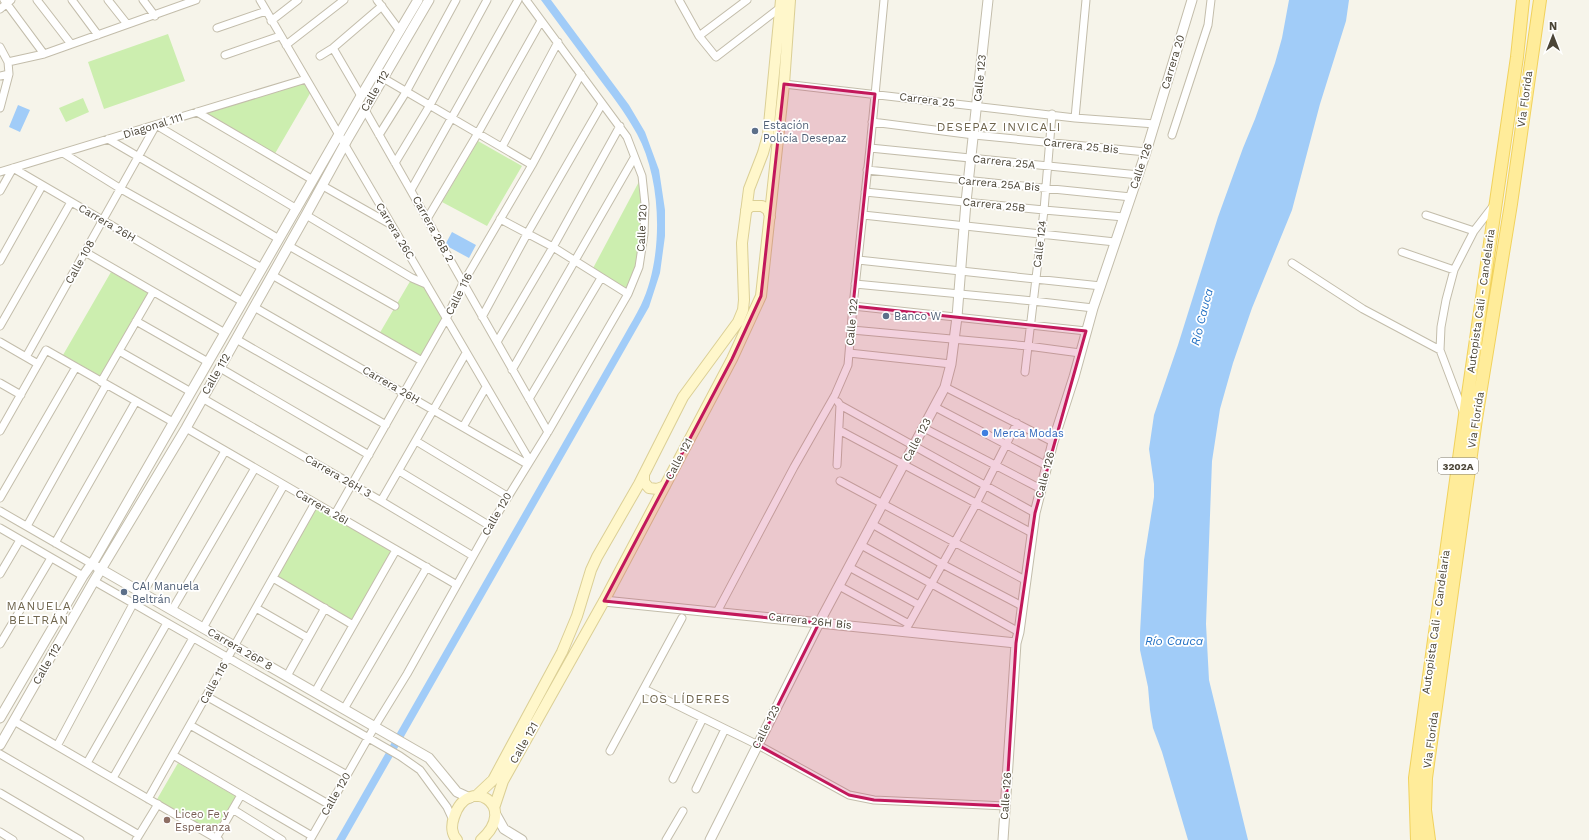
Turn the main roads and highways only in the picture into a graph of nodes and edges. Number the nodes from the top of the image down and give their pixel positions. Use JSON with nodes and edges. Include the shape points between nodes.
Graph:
{"nodes":[{"id":1,"x":790,"y":0,"type":"edge"},
{"id":2,"x":1523,"y":0,"type":"edge"},
{"id":3,"x":1540,"y":0,"type":"edge"},
{"id":4,"x":781,"y":3,"type":"edge"},
{"id":5,"x":779,"y":84,"type":"junction"},
{"id":6,"x":746,"y":210,"type":"junction"},
{"id":7,"x":770,"y":217,"type":"junction"},
{"id":8,"x":644,"y":474,"type":"junction"},
{"id":9,"x":665,"y":486,"type":"junction"},
{"id":10,"x":473,"y":797,"type":"junction"},
{"id":11,"x":494,"y":810,"type":"junction"},
{"id":12,"x":454,"y":837,"type":"edge"},
{"id":13,"x":482,"y":840,"type":"edge"},
{"id":14,"x":1417,"y":840,"type":"edge"},
{"id":15,"x":1429,"y":840,"type":"edge"}],
"edges":[{"from":1,"to":5,"type":"main road"},
{"from":2,"to":14,"type":"main road","name":"Autopista Cali - Candelaria","number":"3202A","via":[[1415,778]]},
{"from":3,"to":15,"type":"main road","name":"Via Florida","number":"3202A","via":[[1511,204],[1476,419],[1426,778],[1425,810]]},
{"from":4,"to":5,"type":"main road"},
{"from":5,"to":6,"type":"main road","name":"Calle 121","via":[[763,153],[749,189]]},
{"from":5,"to":7,"type":"main road","name":"Calle 121"},
{"from":6,"to":7,"type":"main road","via":[[755,205],[762,206],[768,210]]},
{"from":6,"to":8,"type":"main road","name":"Calle 121","via":[[742,244],[743,310],[738,322],[687,391]]},
{"from":7,"to":9,"type":"main road","name":"Calle 121","via":[[761,296],[732,358]]},
{"from":8,"to":9,"type":"main road","via":[[644,482],[649,488],[657,490]]},
{"from":8,"to":10,"type":"main road","name":"Calle 121","via":[[591,570],[562,652],[493,780]]},
{"from":9,"to":11,"type":"main road","name":"Calle 121","via":[[503,781]]},
{"from":10,"to":11,"type":"main road","via":[[488,798]]},
{"from":10,"to":12,"type":"main road","name":"Calle 121","via":[[458,808],[453,820]]},
{"from":11,"to":13,"type":"main road","name":"Calle 121","via":[[492,826]]}]}
